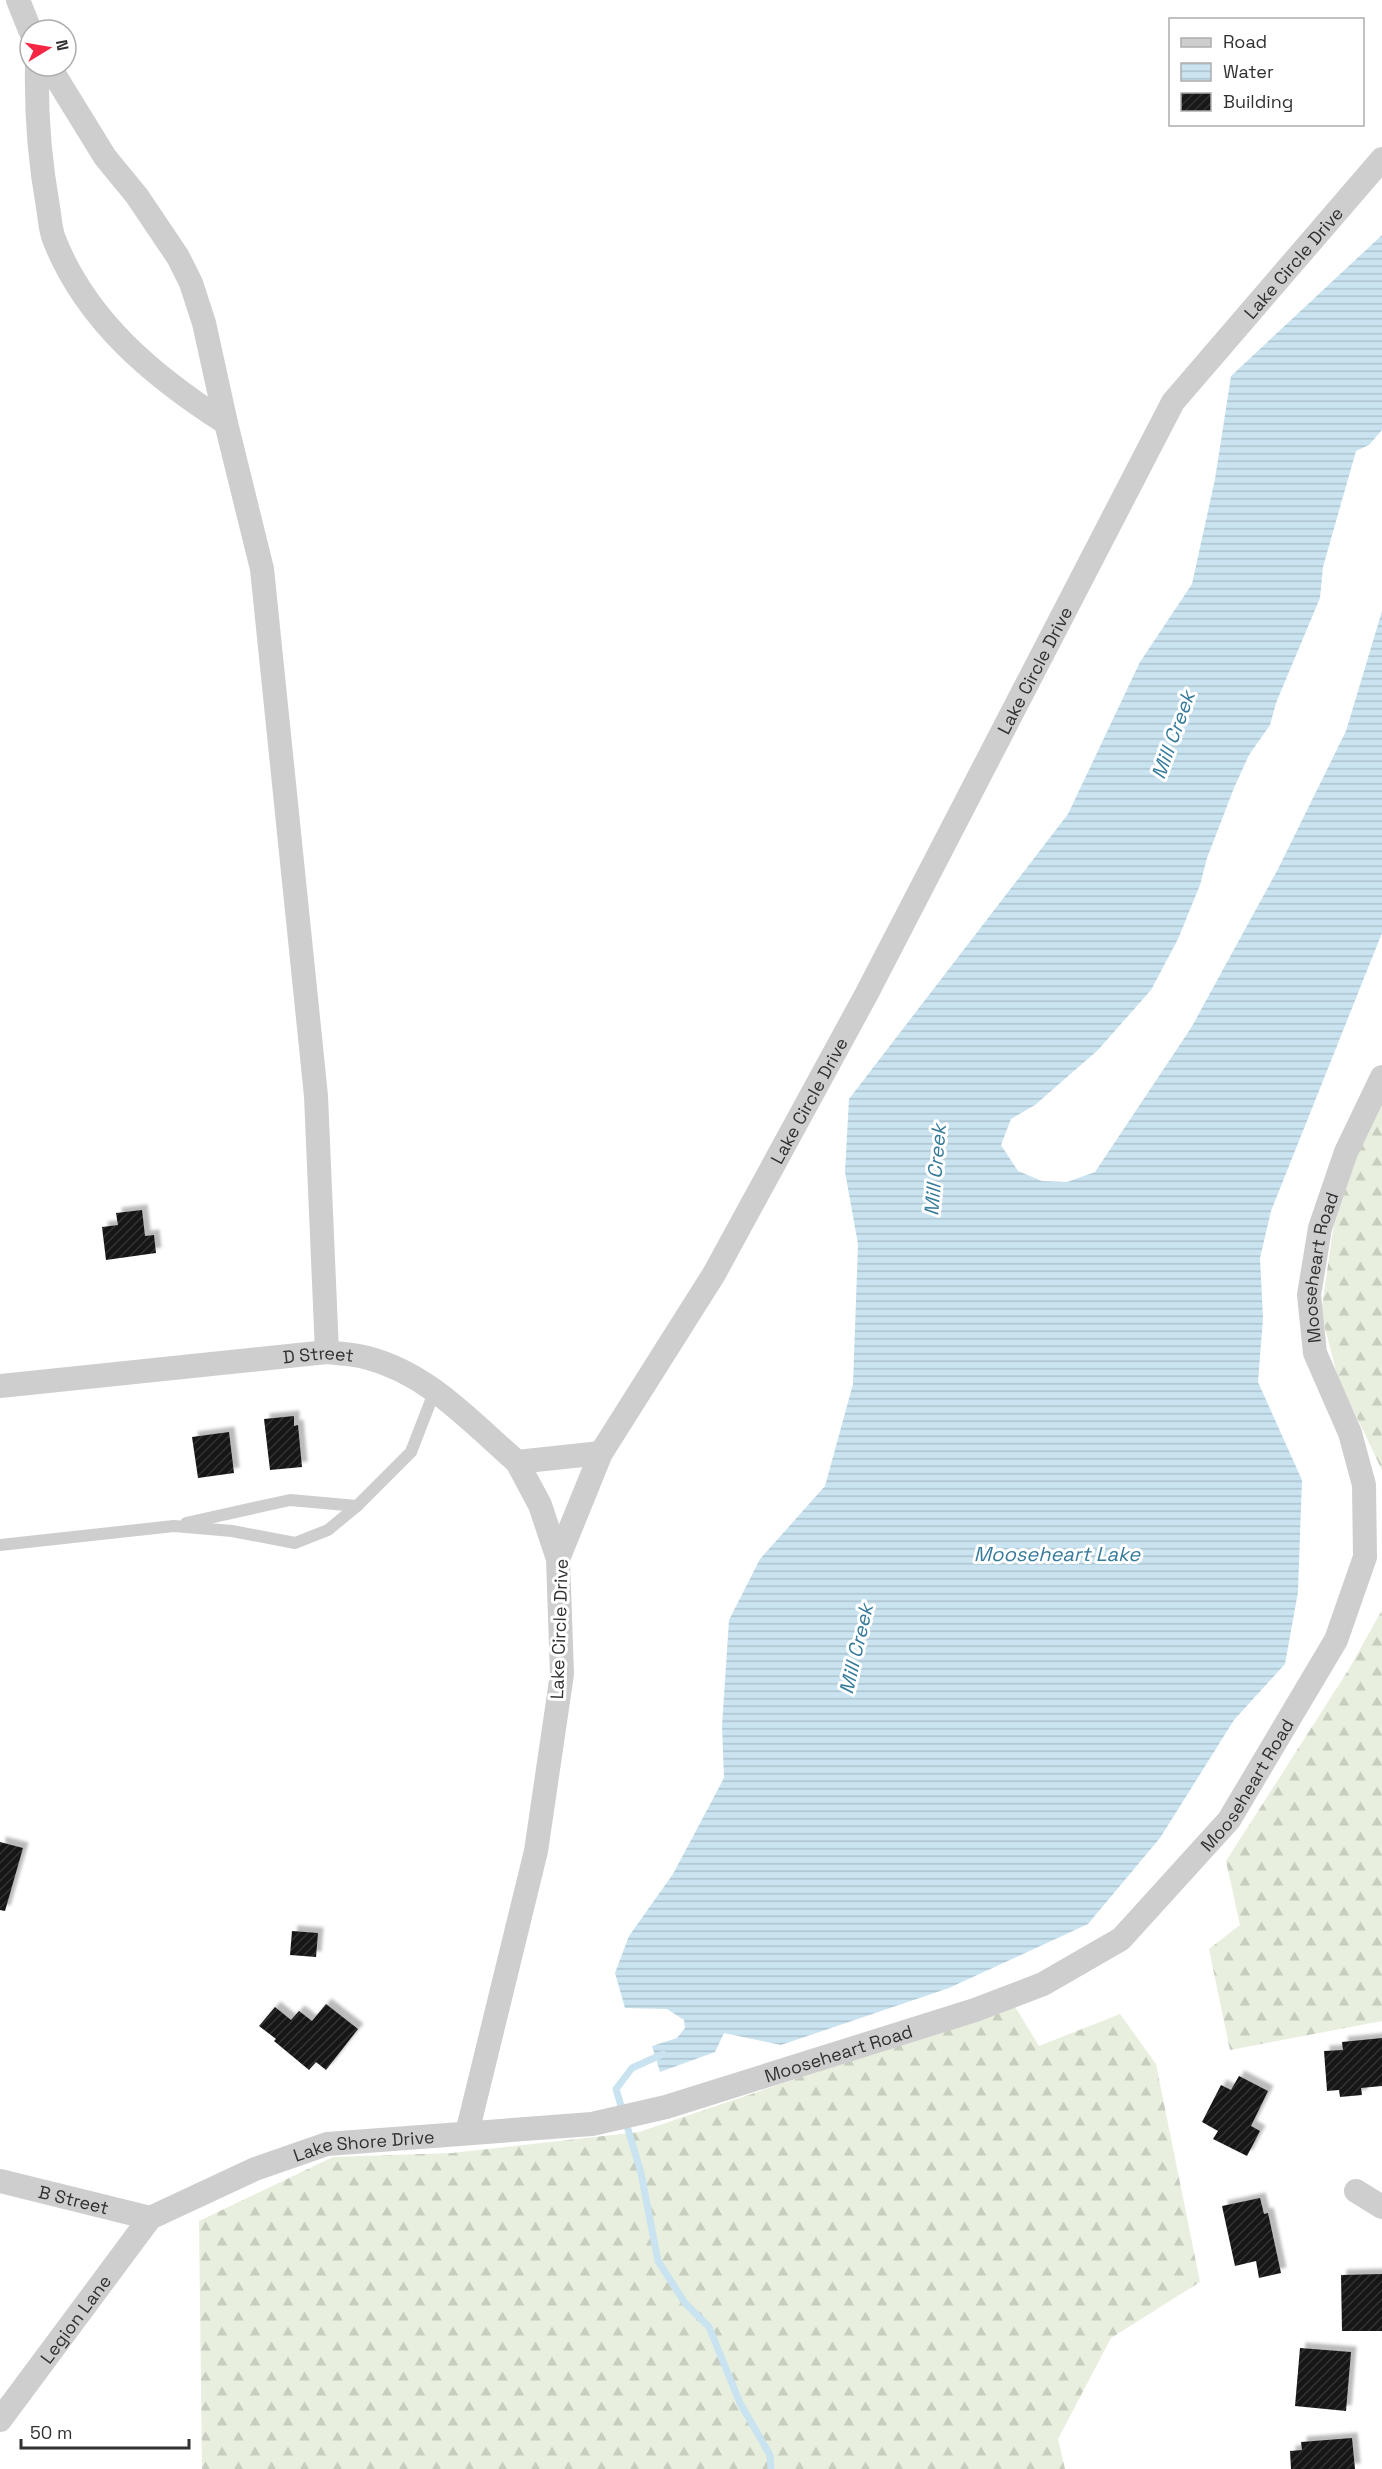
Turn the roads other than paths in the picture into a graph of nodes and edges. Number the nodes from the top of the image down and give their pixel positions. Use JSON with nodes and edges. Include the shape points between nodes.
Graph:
{"nodes":[{"id":1,"x":17,"y":1,"type":"edge"},
{"id":2,"x":25,"y":18,"type":"edge"},
{"id":3,"x":37,"y":78,"type":"edge"},
{"id":4,"x":56,"y":78,"type":"edge"},
{"id":5,"x":1382,"y":159,"type":"edge"},
{"id":6,"x":226,"y":423,"type":"junction"},
{"id":7,"x":1382,"y":1077,"type":"edge"},
{"id":8,"x":327,"y":1352,"type":"junction"},
{"id":9,"x":0,"y":1386,"type":"edge"},
{"id":10,"x":435,"y":1390,"type":"junction"},
{"id":11,"x":601,"y":1453,"type":"junction"},
{"id":12,"x":517,"y":1462,"type":"junction"},
{"id":13,"x":357,"y":1506,"type":"junction"},
{"id":14,"x":174,"y":1526,"type":"junction"},
{"id":15,"x":0,"y":1545,"type":"edge"},
{"id":16,"x":558,"y":1559,"type":"junction"},
{"id":17,"x":592,"y":2124,"type":"joint"},
{"id":18,"x":467,"y":2133,"type":"junction"},
{"id":19,"x":0,"y":2181,"type":"edge"},
{"id":20,"x":1356,"y":2191,"type":"dead end"},
{"id":21,"x":1382,"y":2207,"type":"edge"},
{"id":22,"x":150,"y":2218,"type":"junction"},
{"id":23,"x":0,"y":2420,"type":"edge"}],
"edges":[{"from":1,"to":2,"type":"street"},
{"from":3,"to":6,"type":"street","via":[[45,191],[53,237],[72,277],[96,314],[125,346],[187,398]]},
{"from":4,"to":6,"type":"street","via":[[105,157],[178,257],[191,283]]},
{"from":5,"to":11,"type":"street","name":"Lake Circle Drive","via":[[1173,402],[855,1016],[714,1274]]},
{"from":6,"to":8,"type":"street","via":[[262,569],[316,1096]]},
{"from":7,"to":17,"type":"street","name":"Mooseheart Road","via":[[1346,1152],[1320,1228],[1309,1295],[1315,1353],[1350,1433],[1364,1485],[1365,1557],[1336,1641],[1229,1820],[1121,1939],[1043,1984],[975,2010],[666,2107]]},
{"from":8,"to":9,"type":"street","name":"D Street"},
{"from":8,"to":10,"type":"street","name":"D Street","via":[[367,1358],[404,1371]]},
{"from":10,"to":12,"type":"street","name":"D Street"},
{"from":10,"to":13,"type":"lane","via":[[411,1452]]},
{"from":11,"to":12,"type":"street"},
{"from":11,"to":16,"type":"street","name":"Lake Circle Drive"},
{"from":12,"to":16,"type":"street","via":[[540,1505]]},
{"from":13,"to":14,"type":"lane","via":[[290,1500]]},
{"from":13,"to":14,"type":"lane","via":[[328,1530],[295,1543]]},
{"from":14,"to":15,"type":"lane"},
{"from":16,"to":18,"type":"street","name":"Lake Circle Drive","via":[[562,1674],[536,1851]]},
{"from":17,"to":18,"type":"street","name":"Lake Shore Drive"},
{"from":18,"to":22,"type":"street","name":"Lake Shore Drive","via":[[327,2144],[255,2169]]},
{"from":19,"to":22,"type":"street","name":"B Street"},
{"from":20,"to":21,"type":"street"},
{"from":22,"to":23,"type":"street","name":"Legion Lane"}]}
